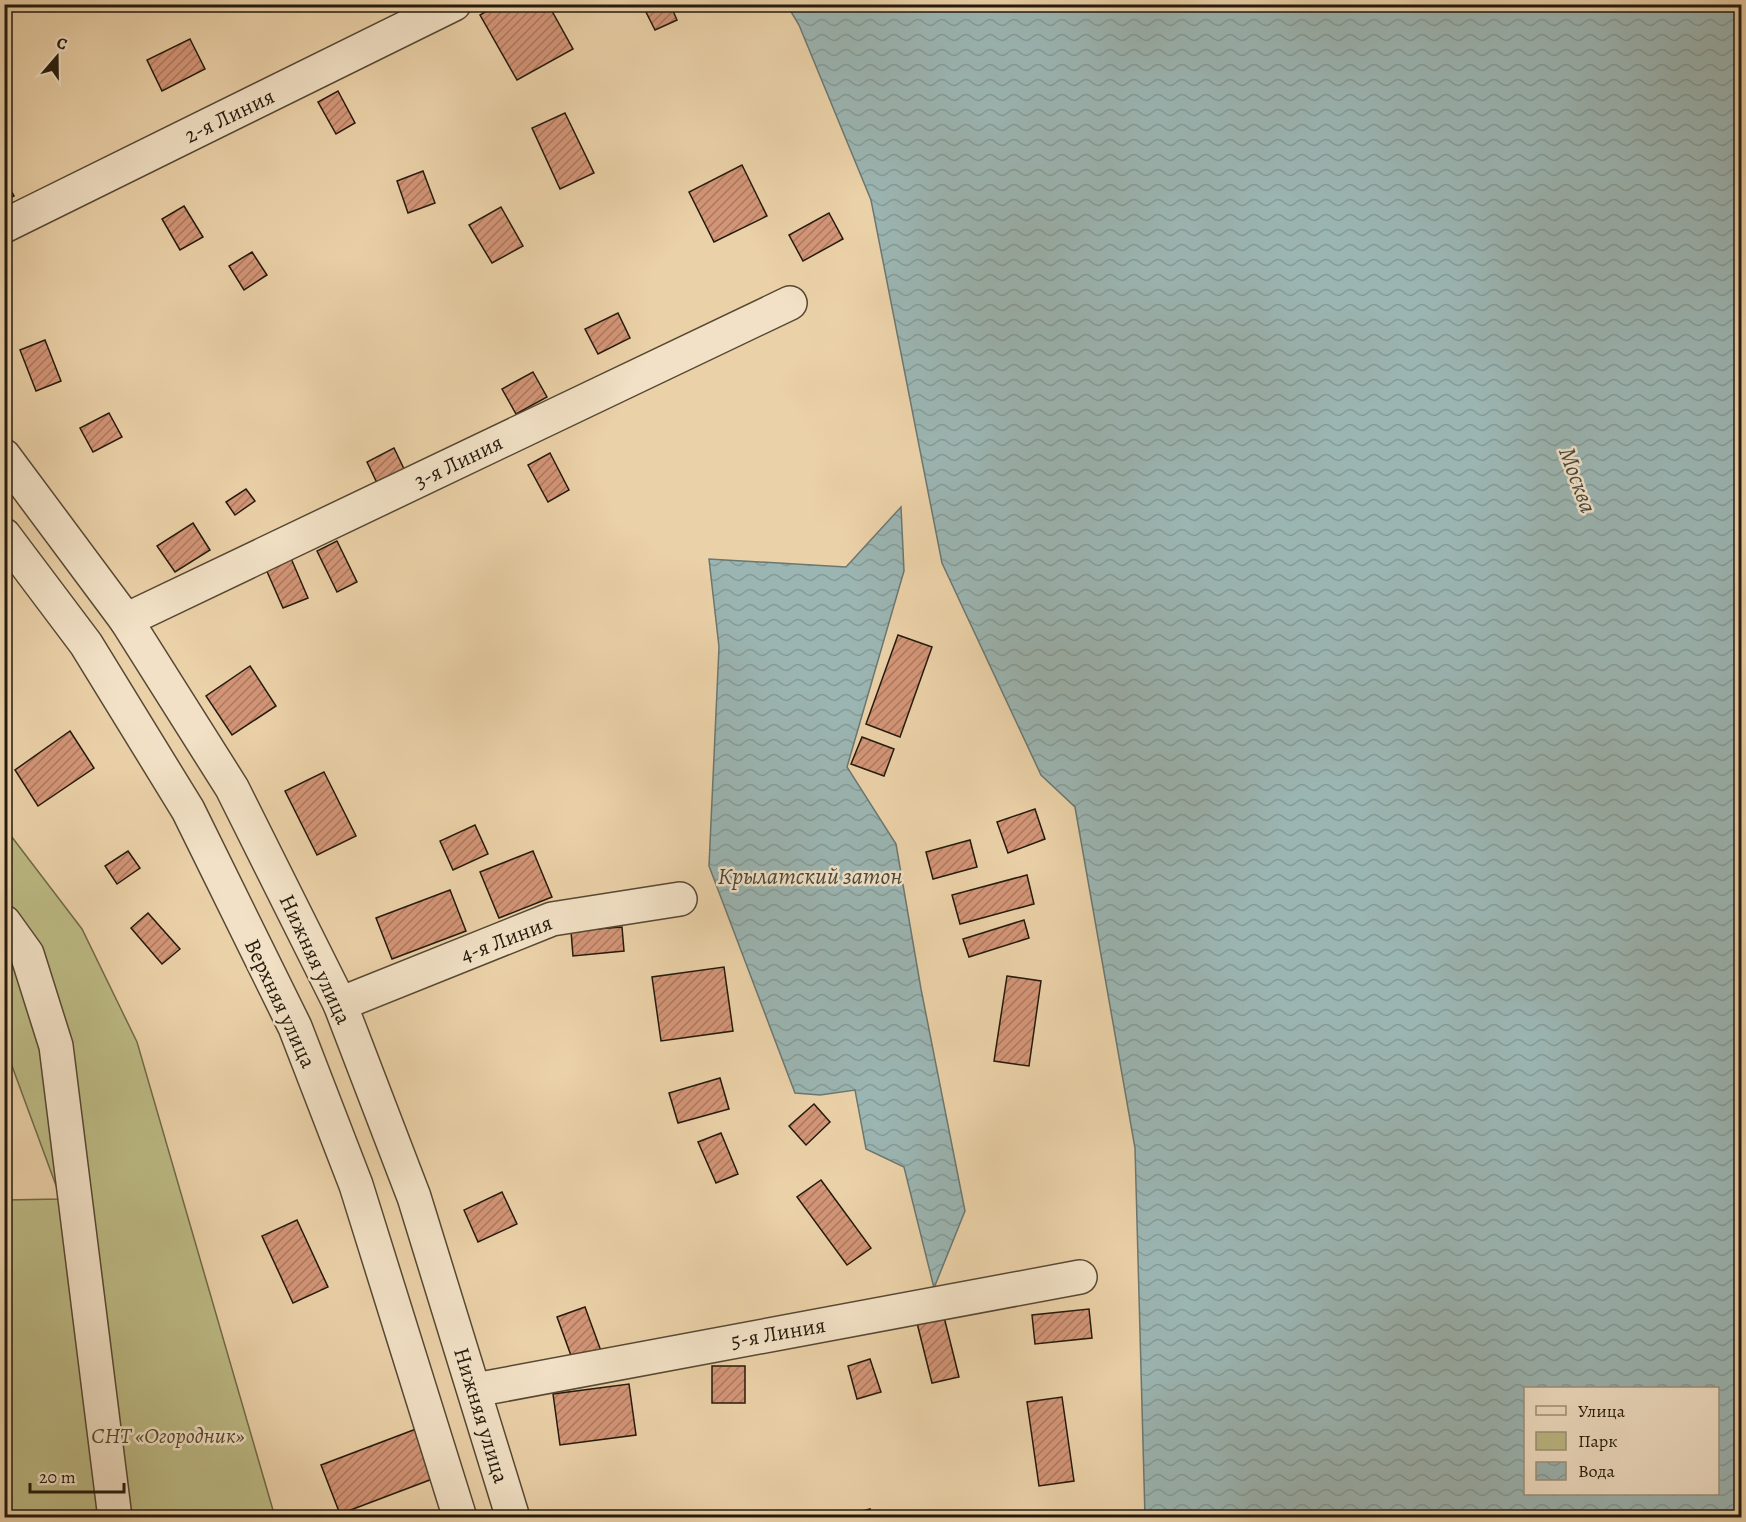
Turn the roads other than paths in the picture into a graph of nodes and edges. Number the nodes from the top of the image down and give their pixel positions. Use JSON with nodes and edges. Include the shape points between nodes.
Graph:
{"nodes":[{"id":1,"x":454,"y":4,"type":"edge"},
{"id":2,"x":4,"y":225,"type":"edge"},
{"id":3,"x":790,"y":303,"type":"dead end"},
{"id":4,"x":4,"y":456,"type":"edge"},
{"id":5,"x":4,"y":535,"type":"edge"},
{"id":6,"x":126,"y":620,"type":"junction"},
{"id":7,"x":680,"y":899,"type":"dead end"},
{"id":8,"x":4,"y":922,"type":"edge"},
{"id":9,"x":340,"y":1004,"type":"junction"},
{"id":10,"x":1080,"y":1277,"type":"dead end"},
{"id":11,"x":475,"y":1390,"type":"junction"},
{"id":12,"x":116,"y":1518,"type":"edge"},
{"id":13,"x":460,"y":1518,"type":"edge"},
{"id":14,"x":513,"y":1518,"type":"edge"}],
"edges":[{"from":1,"to":2,"type":"street","name":"2-я Линия"},
{"from":3,"to":6,"type":"street","name":"3-я Линия"},
{"from":4,"to":6,"type":"street","name":"Нижняя улица"},
{"from":5,"to":13,"type":"street","name":"Верхняя улица","via":[[86,644],[188,810],[295,1027],[356,1185]]},
{"from":6,"to":9,"type":"street","name":"Нижняя улица","via":[[232,788]]},
{"from":7,"to":9,"type":"street","name":"4-я Линия","via":[[552,919]]},
{"from":8,"to":12,"type":"street","via":[[27,954],[56,1046]]},
{"from":9,"to":11,"type":"street","name":"Нижняя улица","via":[[414,1197]]},
{"from":10,"to":11,"type":"street","name":"5-я Линия"},
{"from":11,"to":14,"type":"street","name":"Нижняя улица"}]}
